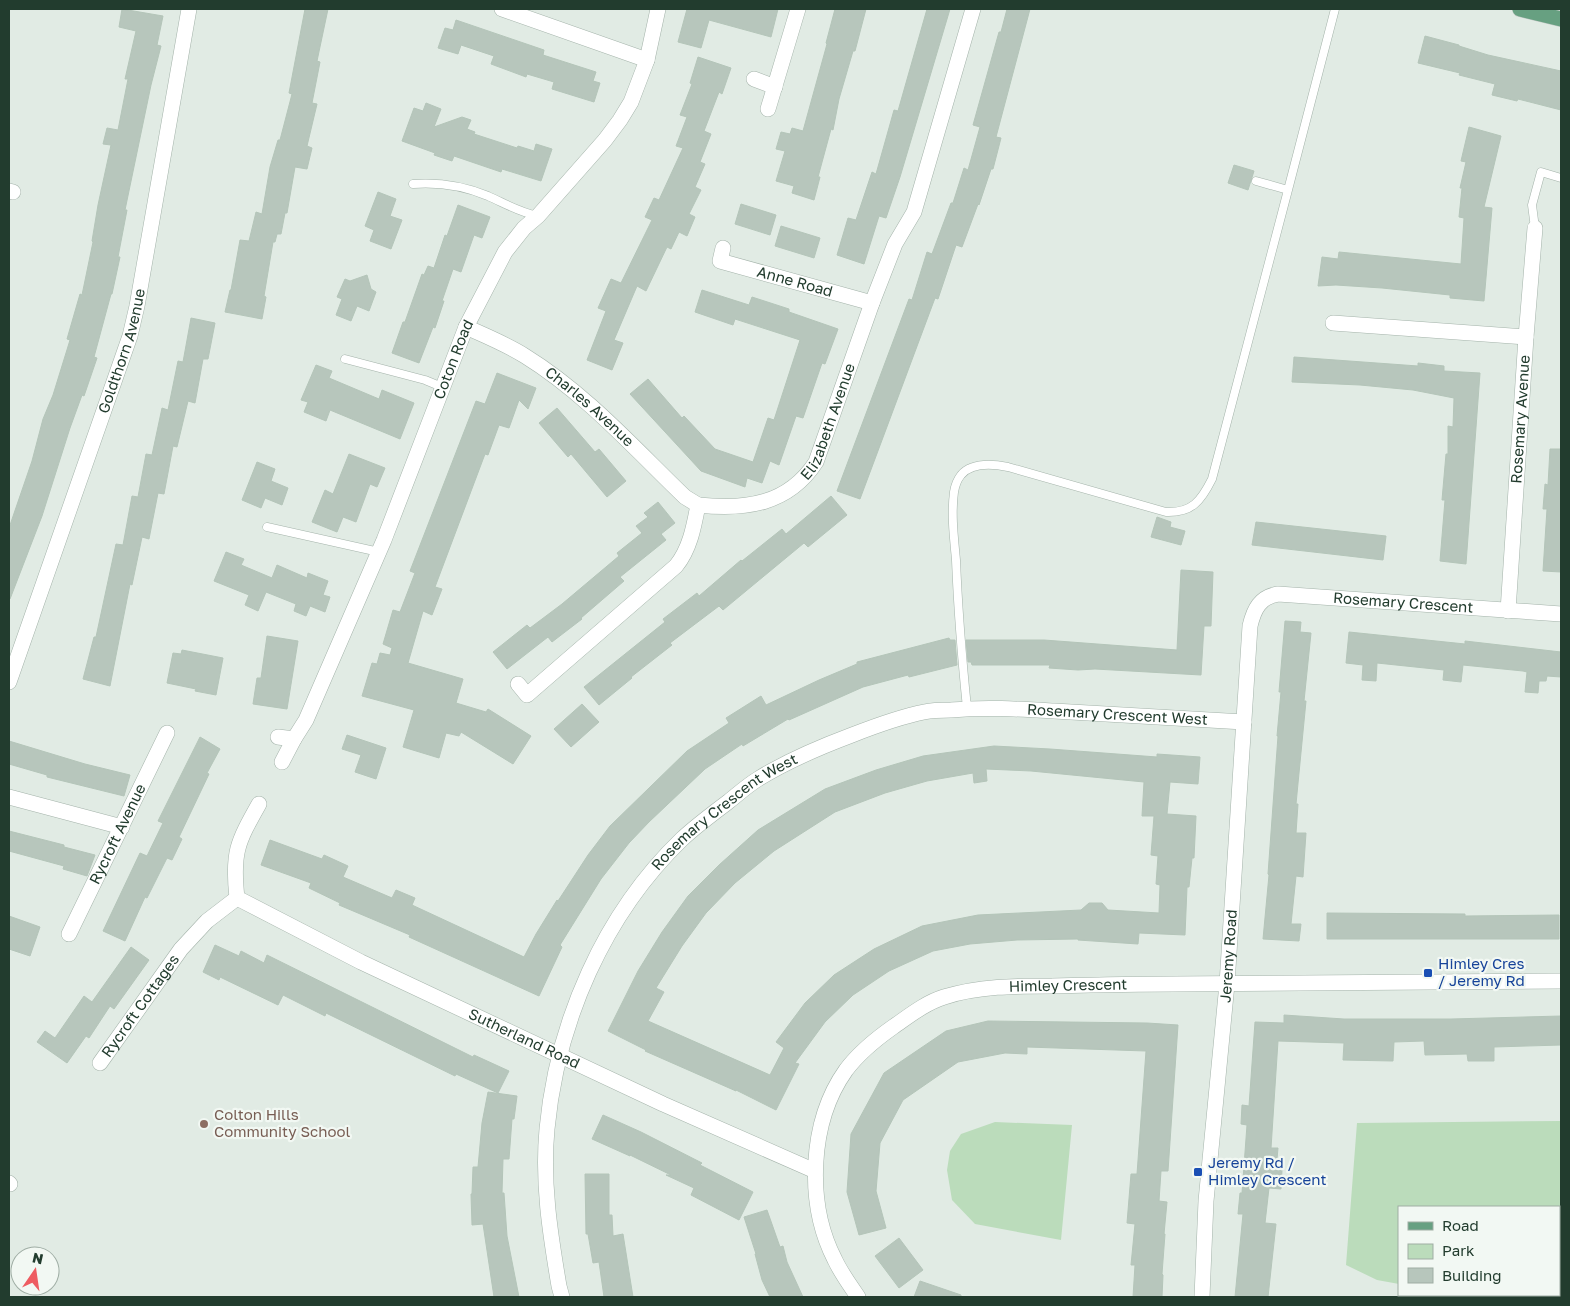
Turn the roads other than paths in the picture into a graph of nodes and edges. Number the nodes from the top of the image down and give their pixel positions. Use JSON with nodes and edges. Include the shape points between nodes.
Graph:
{"nodes":[{"id":1,"x":189,"y":9,"type":"edge"},
{"id":2,"x":502,"y":9,"type":"edge"},
{"id":3,"x":658,"y":9,"type":"edge"},
{"id":4,"x":798,"y":9,"type":"edge"},
{"id":5,"x":973,"y":9,"type":"edge"},
{"id":6,"x":1335,"y":9,"type":"edge"},
{"id":7,"x":1520,"y":9,"type":"edge"},
{"id":8,"x":1561,"y":19,"type":"edge"},
{"id":9,"x":647,"y":60,"type":"junction"},
{"id":10,"x":754,"y":79,"type":"dead end"},
{"id":11,"x":775,"y":86,"type":"junction"},
{"id":12,"x":768,"y":110,"type":"dead end"},
{"id":13,"x":1561,"y":178,"type":"edge"},
{"id":14,"x":1256,"y":181,"type":"dead end"},
{"id":15,"x":413,"y":184,"type":"dead end"},
{"id":16,"x":1288,"y":190,"type":"junction"},
{"id":17,"x":538,"y":216,"type":"junction"},
{"id":18,"x":1535,"y":228,"type":"joint"},
{"id":19,"x":719,"y":261,"type":"dead end"},
{"id":20,"x":872,"y":303,"type":"junction"},
{"id":21,"x":1333,"y":323,"type":"dead end"},
{"id":22,"x":466,"y":328,"type":"junction"},
{"id":23,"x":1526,"y":337,"type":"junction"},
{"id":24,"x":345,"y":359,"type":"dead end"},
{"id":25,"x":442,"y":387,"type":"junction"},
{"id":26,"x":698,"y":505,"type":"junction"},
{"id":27,"x":267,"y":527,"type":"dead end"},
{"id":28,"x":379,"y":552,"type":"junction"},
{"id":29,"x":1508,"y":610,"type":"junction"},
{"id":30,"x":1253,"y":614,"type":"joint"},
{"id":31,"x":1561,"y":614,"type":"edge"},
{"id":32,"x":10,"y":681,"type":"edge"},
{"id":33,"x":527,"y":695,"type":"dead end"},
{"id":34,"x":967,"y":708,"type":"junction"},
{"id":35,"x":1244,"y":722,"type":"junction"},
{"id":36,"x":167,"y":734,"type":"dead end"},
{"id":37,"x":278,"y":737,"type":"dead end"},
{"id":38,"x":294,"y":739,"type":"junction"},
{"id":39,"x":282,"y":762,"type":"dead end"},
{"id":40,"x":9,"y":797,"type":"edge"},
{"id":41,"x":259,"y":804,"type":"dead end"},
{"id":42,"x":122,"y":827,"type":"junction"},
{"id":43,"x":237,"y":898,"type":"junction"},
{"id":44,"x":68,"y":934,"type":"dead end"},
{"id":45,"x":1561,"y":981,"type":"edge"},
{"id":46,"x":1227,"y":984,"type":"junction"},
{"id":47,"x":559,"y":1055,"type":"junction"},
{"id":48,"x":100,"y":1063,"type":"dead end"},
{"id":49,"x":816,"y":1171,"type":"junction"},
{"id":50,"x":562,"y":1297,"type":"edge"},
{"id":51,"x":858,"y":1297,"type":"edge"},
{"id":52,"x":1202,"y":1297,"type":"edge"}],
"edges":[{"from":1,"to":32,"type":"street","name":"Goldthorn Avenue","via":[[130,336]]},
{"from":2,"to":9,"type":"street"},
{"from":3,"to":9,"type":"street","name":"Coton Road"},
{"from":4,"to":11,"type":"street"},
{"from":5,"to":20,"type":"street","name":"Elizabeth Avenue","via":[[914,212],[895,244]]},
{"from":6,"to":16,"type":"lane"},
{"from":7,"to":8,"type":"main road"},
{"from":9,"to":17,"type":"street","name":"Coton Road","via":[[631,102],[620,120]]},
{"from":10,"to":11,"type":"street"},
{"from":11,"to":12,"type":"street"},
{"from":13,"to":18,"type":"lane","via":[[1541,172],[1532,205]]},
{"from":14,"to":16,"type":"lane"},
{"from":15,"to":17,"type":"lane","via":[[461,186]]},
{"from":16,"to":34,"type":"lane","via":[[1212,479],[1199,500],[1179,512],[1166,512],[1008,466],[971,467],[962,474],[956,484],[953,509]]},
{"from":17,"to":22,"type":"street","name":"Coton Road","via":[[505,252]]},
{"from":18,"to":23,"type":"street","name":"Rosemary Avenue"},
{"from":19,"to":20,"type":"street","name":"Anne Road"},
{"from":20,"to":26,"type":"street","name":"Elizabeth Avenue","via":[[816,462],[809,472],[782,495],[768,501],[723,508]]},
{"from":21,"to":23,"type":"street"},
{"from":22,"to":25,"type":"street","name":"Coton Road"},
{"from":22,"to":26,"type":"street","name":"Charles Avenue","via":[[524,355],[560,380],[685,497]]},
{"from":23,"to":29,"type":"street","name":"Rosemary Avenue"},
{"from":24,"to":25,"type":"lane"},
{"from":25,"to":28,"type":"street","name":"Coton Road"},
{"from":26,"to":33,"type":"street","via":[[694,528],[676,566]]},
{"from":27,"to":28,"type":"lane"},
{"from":28,"to":38,"type":"street","name":"Coton Road","via":[[306,720]]},
{"from":29,"to":30,"type":"street","name":"Rosemary Crescent","via":[[1278,594],[1263,600]]},
{"from":29,"to":31,"type":"street","name":"Rosemary Crescent"},
{"from":30,"to":35,"type":"street","name":"Jeremy Road"},
{"from":34,"to":35,"type":"street","name":"Rosemary Crescent West"},
{"from":34,"to":47,"type":"street","name":"Rosemary Crescent West","via":[[926,711],[826,745],[758,779],[708,817],[681,840],[649,876],[617,920],[568,1022]]},
{"from":35,"to":46,"type":"street","name":"Jeremy Road"},
{"from":36,"to":42,"type":"street","name":"Rycroft Avenue"},
{"from":37,"to":38,"type":"street"},
{"from":38,"to":39,"type":"street","name":"Coton Road"},
{"from":40,"to":42,"type":"street"},
{"from":41,"to":43,"type":"street","via":[[241,837],[235,857]]},
{"from":42,"to":44,"type":"street","name":"Rycroft Avenue"},
{"from":43,"to":47,"type":"street","name":"Sutherland Road","via":[[361,962]]},
{"from":43,"to":48,"type":"street","name":"Rycroft Cottages","via":[[207,921],[181,949]]},
{"from":45,"to":46,"type":"street","name":"Himley Crescent"},
{"from":46,"to":49,"type":"street","name":"Himley Crescent","via":[[996,987],[943,997],[877,1038],[846,1070],[831,1096],[824,1118]]},
{"from":46,"to":52,"type":"street","name":"Jeremy Road","via":[[1206,1201]]},
{"from":47,"to":49,"type":"street","name":"Sutherland Road"},
{"from":47,"to":50,"type":"street","name":"Rosemary Crescent West","via":[[547,1128],[545,1195]]},
{"from":49,"to":51,"type":"street","name":"Himley Crescent","via":[[817,1200],[824,1234],[834,1258]]}]}
